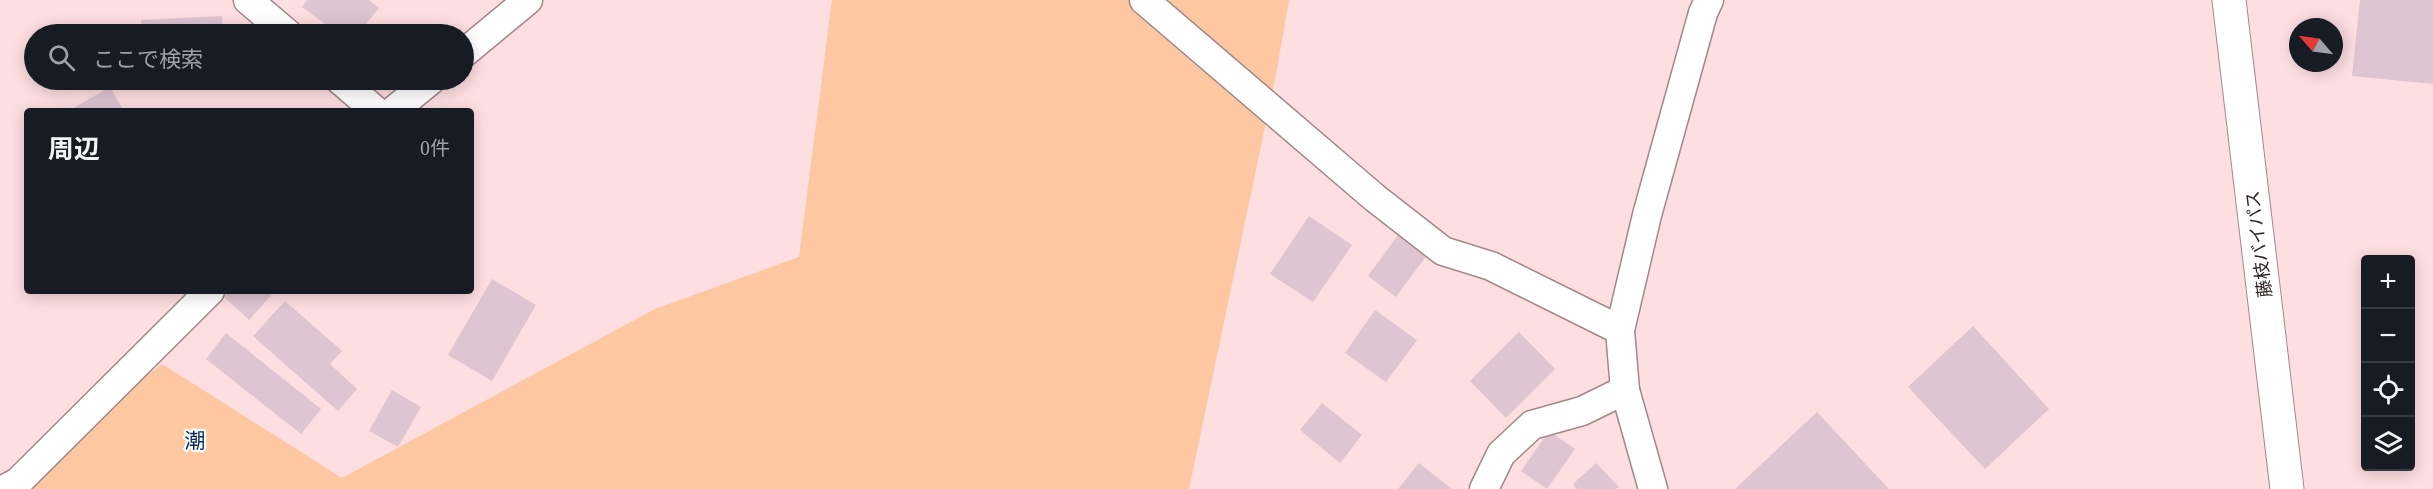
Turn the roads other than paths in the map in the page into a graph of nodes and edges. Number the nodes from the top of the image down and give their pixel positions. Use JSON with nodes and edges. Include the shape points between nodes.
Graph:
{"nodes":[{"id":1,"x":248,"y":0,"type":"edge"},
{"id":2,"x":528,"y":0,"type":"edge"},
{"id":3,"x":1144,"y":0,"type":"edge"},
{"id":4,"x":1709,"y":0,"type":"edge"},
{"id":5,"x":2229,"y":0,"type":"edge"},
{"id":6,"x":276,"y":24,"type":"edge"},
{"id":7,"x":474,"y":45,"type":"edge"},
{"id":8,"x":352,"y":90,"type":"edge"},
{"id":9,"x":419,"y":90,"type":"edge"},
{"id":10,"x":373,"y":108,"type":"edge"},
{"id":11,"x":397,"y":108,"type":"edge"},
{"id":12,"x":207,"y":294,"type":"edge"},
{"id":13,"x":1620,"y":330,"type":"junction"},
{"id":14,"x":1625,"y":390,"type":"junction"},
{"id":15,"x":5,"y":489,"type":"edge"},
{"id":16,"x":1484,"y":489,"type":"edge"},
{"id":17,"x":1653,"y":489,"type":"edge"},
{"id":18,"x":2287,"y":489,"type":"edge"}],
"edges":[{"from":1,"to":6,"type":"street"},
{"from":2,"to":7,"type":"street"},
{"from":3,"to":13,"type":"street","via":[[1366,191],[1443,251],[1491,266]]},
{"from":4,"to":13,"type":"street","via":[[1702,13],[1647,214]]},
{"from":5,"to":18,"type":"highway","name":"藤枝バイパス"},
{"from":8,"to":10,"type":"street"},
{"from":9,"to":11,"type":"street"},
{"from":12,"to":15,"type":"street","via":[[18,482]]},
{"from":13,"to":14,"type":"street"},
{"from":14,"to":16,"type":"street","via":[[1582,411],[1532,425],[1501,454]]},
{"from":14,"to":17,"type":"street"}]}
